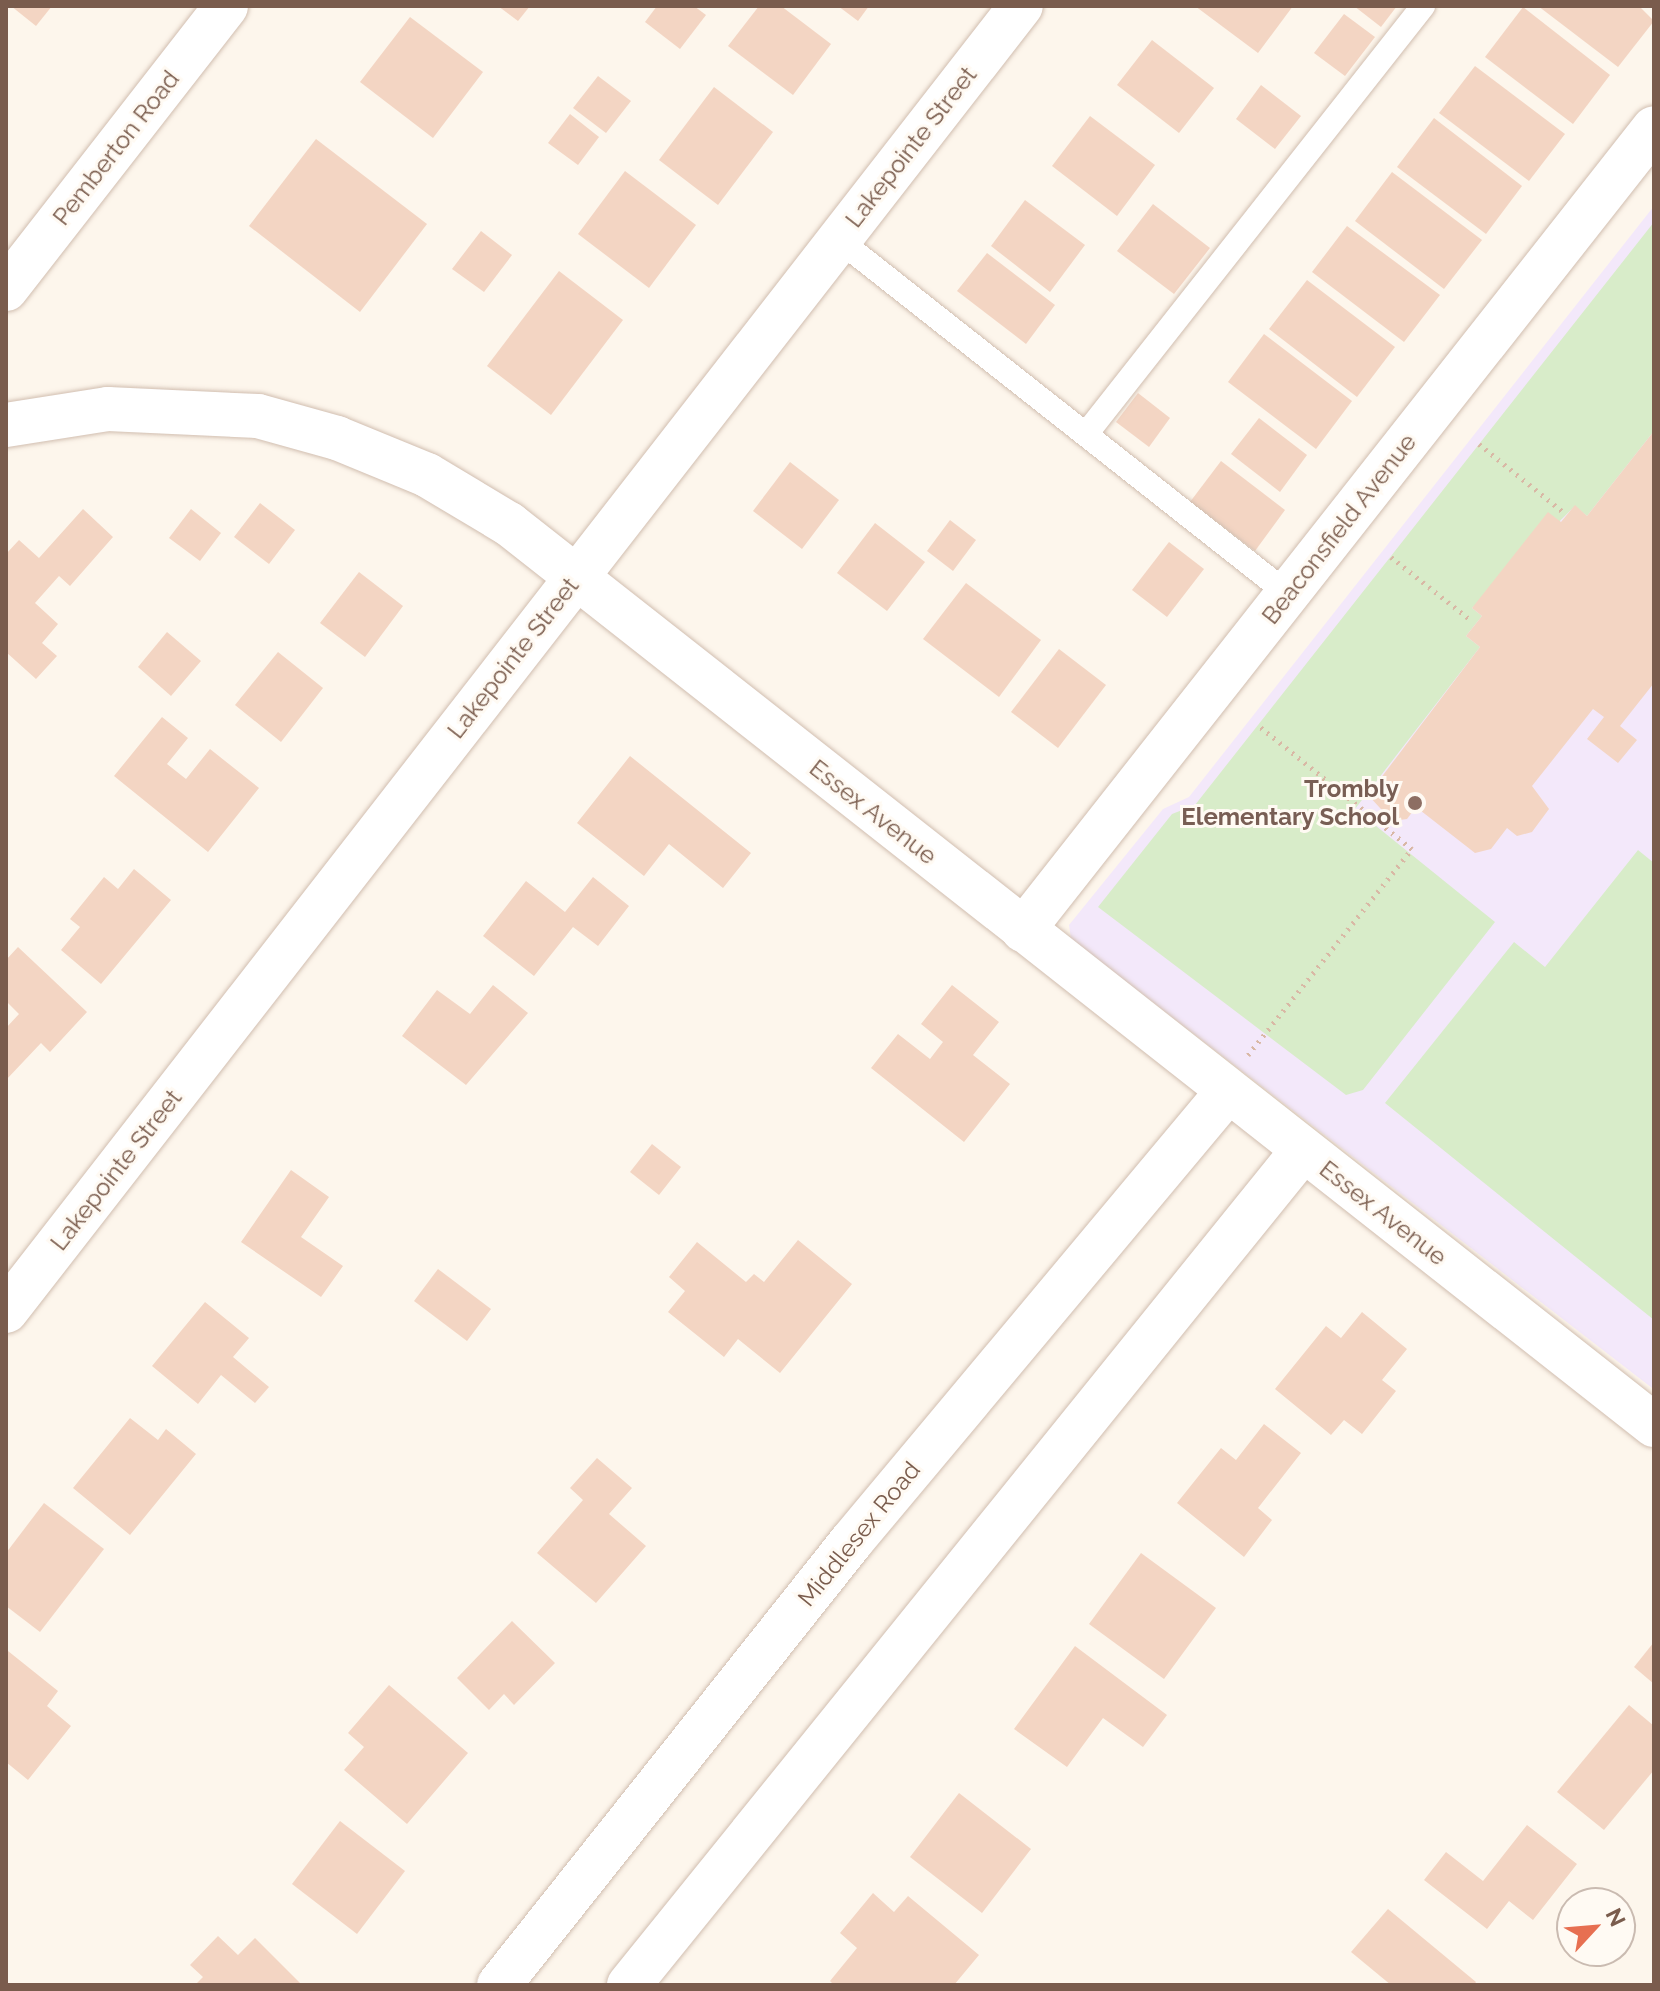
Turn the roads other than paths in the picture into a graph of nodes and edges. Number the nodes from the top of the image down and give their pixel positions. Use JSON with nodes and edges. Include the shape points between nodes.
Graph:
{"nodes":[{"id":1,"x":226,"y":6,"type":"edge"},
{"id":2,"x":1021,"y":6,"type":"edge"},
{"id":3,"x":1423,"y":6,"type":"edge"},
{"id":4,"x":1654,"y":128,"type":"edge"},
{"id":5,"x":839,"y":240,"type":"junction"},
{"id":6,"x":6,"y":289,"type":"edge"},
{"id":7,"x":6,"y":425,"type":"edge"},
{"id":8,"x":1086,"y":434,"type":"junction"},
{"id":9,"x":577,"y":577,"type":"junction"},
{"id":10,"x":1288,"y":594,"type":"junction"},
{"id":11,"x":1023,"y":930,"type":"junction"},
{"id":12,"x":1233,"y":1078,"type":"junction"},
{"id":13,"x":1303,"y":1150,"type":"junction"},
{"id":14,"x":6,"y":1311,"type":"edge"},
{"id":15,"x":1654,"y":1425,"type":"edge"},
{"id":16,"x":499,"y":1985,"type":"edge"},
{"id":17,"x":629,"y":1985,"type":"edge"}],
"edges":[{"from":1,"to":6,"type":"street","name":"Pemberton Road"},
{"from":2,"to":5,"type":"street","name":"Lakepointe Street"},
{"from":3,"to":8,"type":"lane"},
{"from":4,"to":10,"type":"street","name":"Beaconsfield Avenue"},
{"from":5,"to":8,"type":"lane"},
{"from":5,"to":9,"type":"street","name":"Lakepointe Street"},
{"from":7,"to":9,"type":"street","name":"Essex Avenue","via":[[108,409],[191,408],[258,416],[337,438],[427,475],[509,524]]},
{"from":8,"to":10,"type":"lane"},
{"from":9,"to":11,"type":"street","name":"Essex Avenue"},
{"from":9,"to":14,"type":"street","name":"Lakepointe Street"},
{"from":10,"to":11,"type":"street","name":"Beaconsfield Avenue"},
{"from":11,"to":12,"type":"street","name":"Essex Avenue"},
{"from":12,"to":13,"type":"street","name":"Essex Avenue"},
{"from":12,"to":16,"type":"street","name":"Middlesex Road","via":[[851,1542]]},
{"from":13,"to":15,"type":"street","name":"Essex Avenue"},
{"from":13,"to":17,"type":"street"}]}
